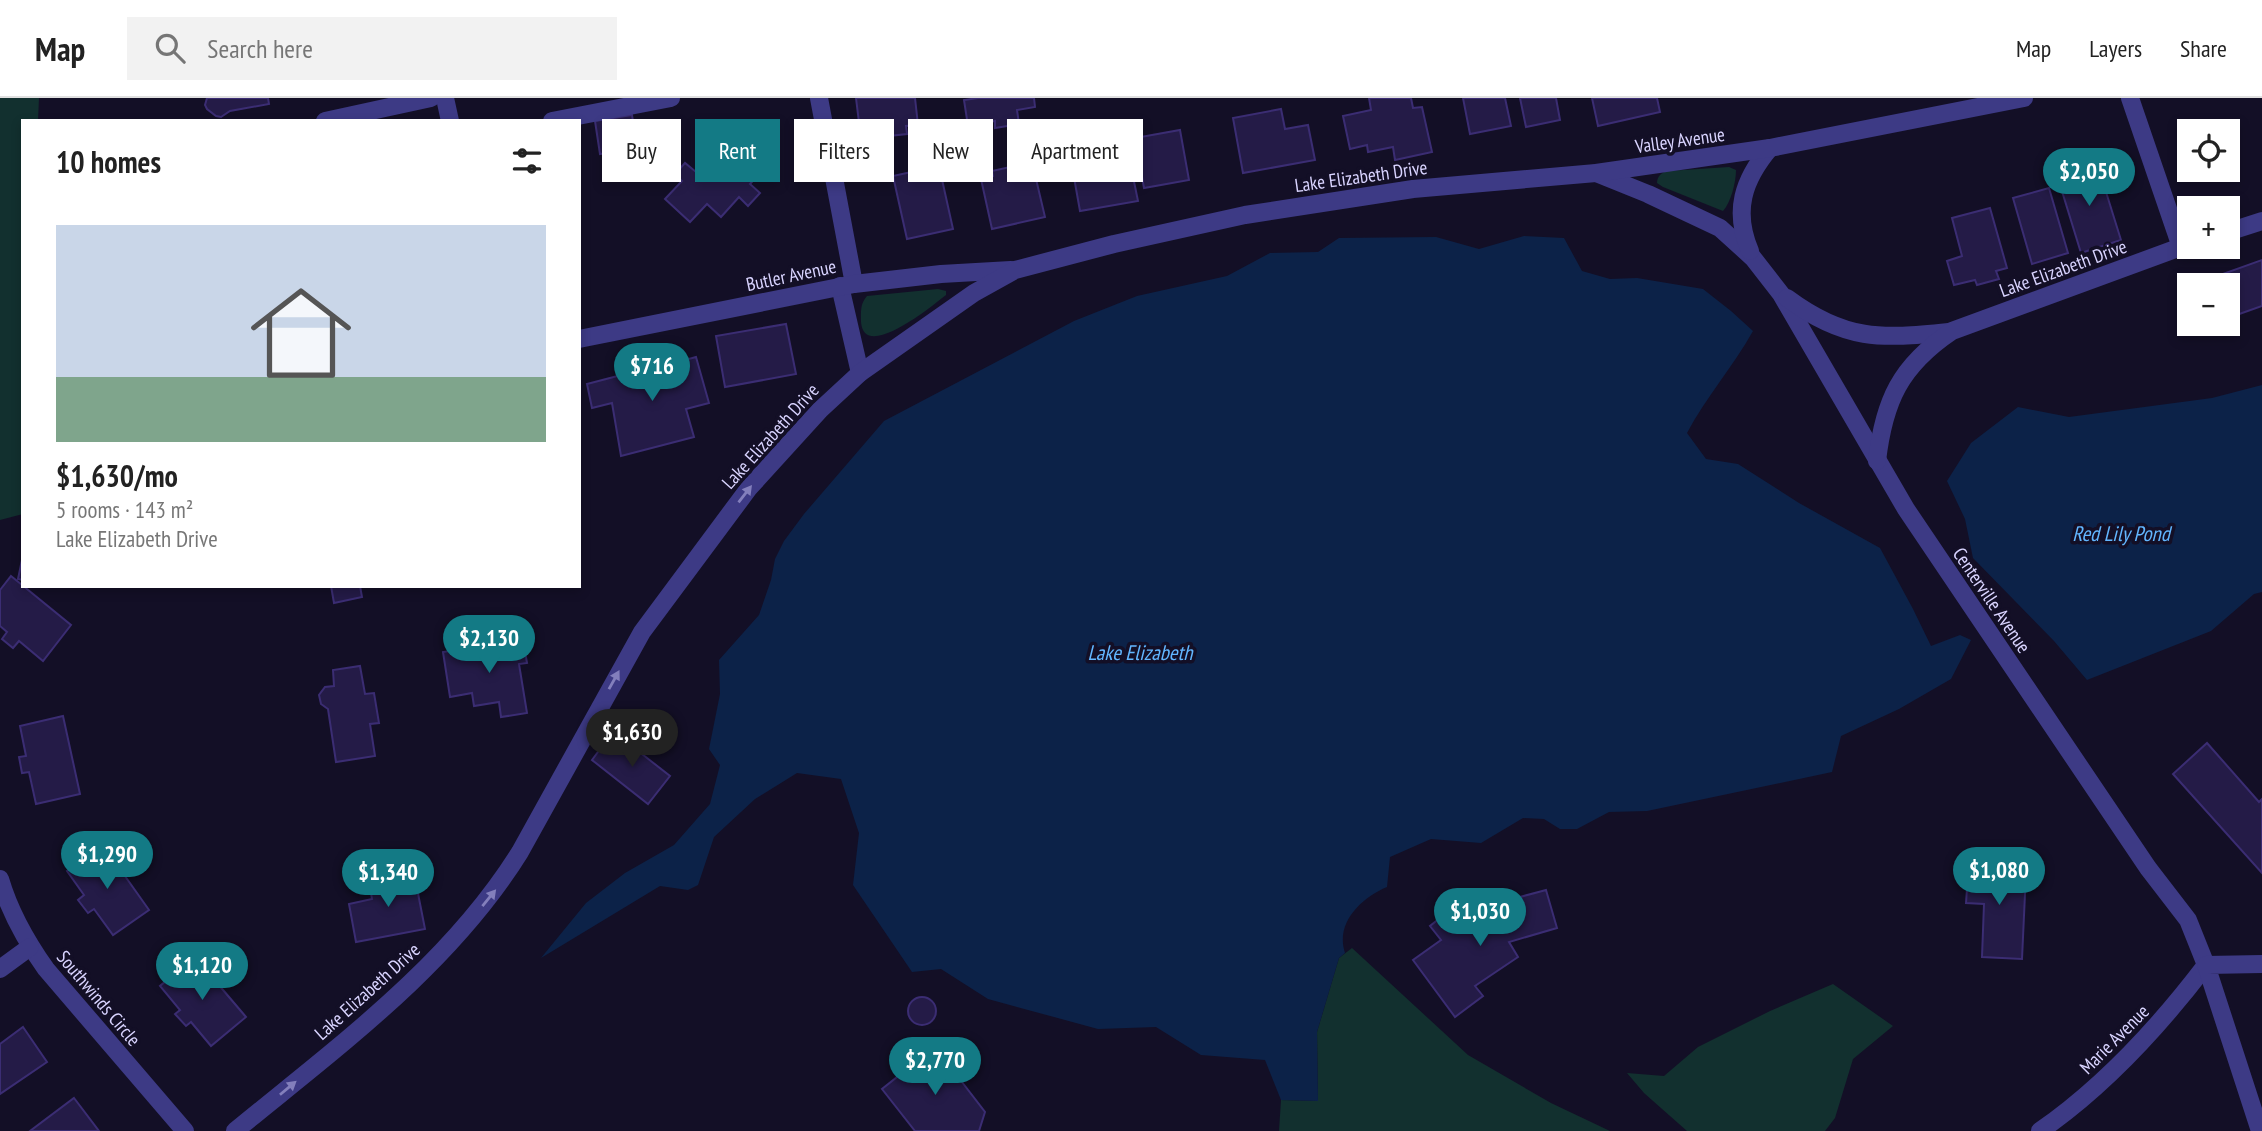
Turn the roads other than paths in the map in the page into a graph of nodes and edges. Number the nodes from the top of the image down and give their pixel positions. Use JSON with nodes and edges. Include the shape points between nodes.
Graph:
{"nodes":[{"id":1,"x":431,"y":98,"type":"edge"},
{"id":2,"x":445,"y":98,"type":"edge"},
{"id":3,"x":671,"y":98,"type":"edge"},
{"id":4,"x":819,"y":98,"type":"edge"},
{"id":5,"x":2024,"y":98,"type":"edge"},
{"id":6,"x":2130,"y":98,"type":"edge"},
{"id":7,"x":334,"y":119,"type":"edge"},
{"id":8,"x":450,"y":119,"type":"edge"},
{"id":9,"x":562,"y":119,"type":"edge"},
{"id":10,"x":1770,"y":148,"type":"junction"},
{"id":11,"x":1596,"y":173,"type":"junction"},
{"id":12,"x":2262,"y":220,"type":"edge"},
{"id":13,"x":2177,"y":224,"type":"edge"},
{"id":14,"x":2240,"y":228,"type":"edge"},
{"id":15,"x":2177,"y":249,"type":"edge"},
{"id":16,"x":1753,"y":258,"type":"junction"},
{"id":17,"x":1014,"y":270,"type":"junction"},
{"id":18,"x":847,"y":285,"type":"junction"},
{"id":19,"x":1781,"y":294,"type":"junction"},
{"id":20,"x":1952,"y":331,"type":"junction"},
{"id":21,"x":581,"y":339,"type":"edge"},
{"id":22,"x":860,"y":373,"type":"junction"},
{"id":23,"x":1877,"y":461,"type":"junction"},
{"id":24,"x":0,"y":879,"type":"edge"},
{"id":25,"x":30,"y":947,"type":"junction"},
{"id":26,"x":2262,"y":964,"type":"edge"},
{"id":27,"x":2206,"y":965,"type":"junction"},
{"id":28,"x":0,"y":969,"type":"edge"},
{"id":29,"x":186,"y":1131,"type":"edge"},
{"id":30,"x":235,"y":1131,"type":"edge"},
{"id":31,"x":2040,"y":1131,"type":"edge"},
{"id":32,"x":2260,"y":1131,"type":"edge"}],
"edges":[{"from":1,"to":7,"type":"street"},
{"from":2,"to":8,"type":"street"},
{"from":3,"to":9,"type":"street"},
{"from":4,"to":18,"type":"street"},
{"from":5,"to":10,"type":"street","name":"Valley Avenue"},
{"from":6,"to":13,"type":"street"},
{"from":10,"to":11,"type":"street","name":"Valley Avenue"},
{"from":10,"to":16,"type":"street","via":[[1750,176],[1741,205],[1744,237]]},
{"from":11,"to":16,"type":"street","name":"Centerville Avenue","via":[[1720,228]]},
{"from":11,"to":17,"type":"street","name":"Lake Elizabeth Drive","via":[[1413,189],[1245,215]]},
{"from":12,"to":14,"type":"street"},
{"from":15,"to":20,"type":"street","name":"Lake Elizabeth Drive"},
{"from":16,"to":19,"type":"street","name":"Centerville Avenue"},
{"from":17,"to":18,"type":"street","name":"Butler Avenue"},
{"from":17,"to":22,"type":"street","name":"Lake Elizabeth Drive"},
{"from":18,"to":21,"type":"street","name":"Butler Avenue"},
{"from":18,"to":22,"type":"street"},
{"from":19,"to":20,"type":"street","name":"Lake Elizabeth Drive","via":[[1831,326],[1854,332],[1899,337]]},
{"from":19,"to":23,"type":"street","name":"Centerville Avenue"},
{"from":20,"to":23,"type":"street","name":"Lake Elizabeth Drive","via":[[1922,356],[1899,384],[1883,419]]},
{"from":30,"to":22,"type":"street","name":"Lake Elizabeth Drive","one_way":true,"via":[[403,989],[473,918],[520,852],[654,615],[749,488]]},
{"from":23,"to":27,"type":"street","name":"Centerville Avenue","via":[[2140,857],[2188,920]]},
{"from":24,"to":25,"type":"street","name":"Southwinds Circle"},
{"from":25,"to":28,"type":"street"},
{"from":25,"to":29,"type":"street","name":"Southwinds Circle","via":[[61,989]]},
{"from":26,"to":27,"type":"street"},
{"from":27,"to":31,"type":"street","name":"Marie Avenue","via":[[2121,1065]]},
{"from":27,"to":32,"type":"street","name":"Centerville Avenue"}]}
